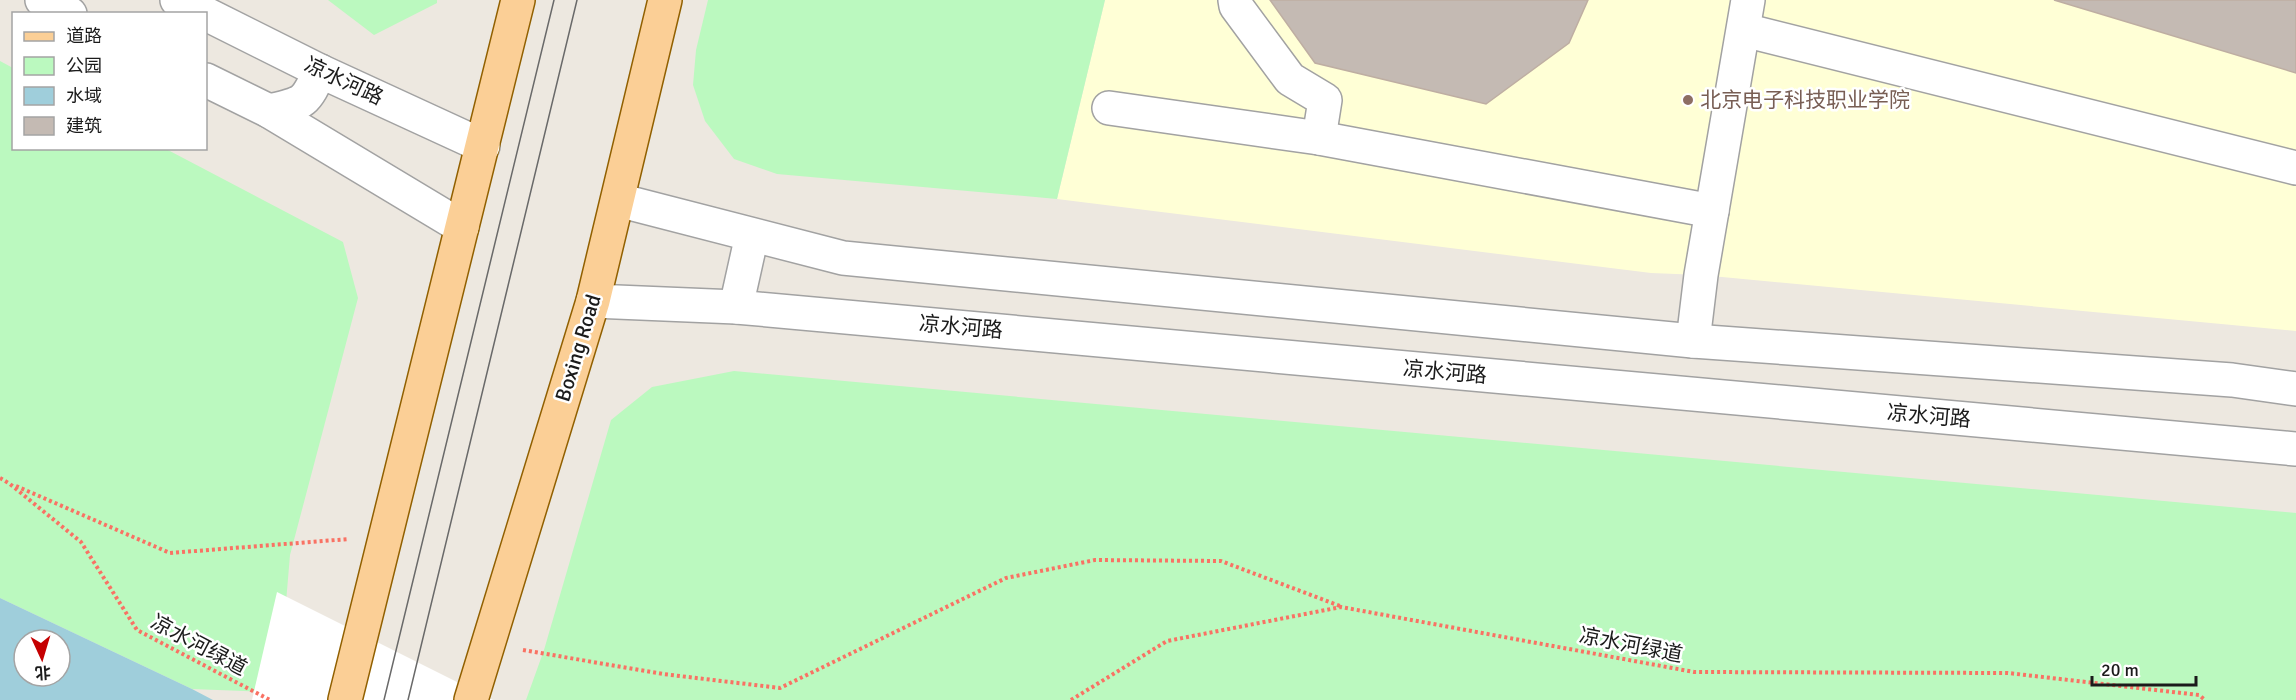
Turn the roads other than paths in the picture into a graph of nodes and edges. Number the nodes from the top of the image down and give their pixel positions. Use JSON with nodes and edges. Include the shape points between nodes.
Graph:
{"nodes":[{"id":1,"x":42,"y":0,"type":"edge"},
{"id":2,"x":177,"y":0,"type":"edge"},
{"id":3,"x":518,"y":0,"type":"edge"},
{"id":4,"x":665,"y":0,"type":"edge"},
{"id":5,"x":1235,"y":0,"type":"edge"},
{"id":6,"x":65,"y":12,"type":"edge"},
{"id":7,"x":201,"y":12,"type":"edge"},
{"id":8,"x":207,"y":15,"type":"edge"},
{"id":9,"x":1746,"y":15,"type":"edge"},
{"id":10,"x":320,"y":71,"type":"junction"},
{"id":11,"x":207,"y":80,"type":"edge"},
{"id":12,"x":1109,"y":108,"type":"dead end"},
{"id":13,"x":269,"y":111,"type":"junction"},
{"id":14,"x":1318,"y":138,"type":"junction"},
{"id":15,"x":483,"y":146,"type":"junction"},
{"id":16,"x":2296,"y":168,"type":"edge"},
{"id":17,"x":618,"y":200,"type":"junction"},
{"id":18,"x":1712,"y":211,"type":"junction"},
{"id":19,"x":462,"y":227,"type":"junction"},
{"id":20,"x":752,"y":235,"type":"junction"},
{"id":21,"x":593,"y":301,"type":"junction"},
{"id":22,"x":736,"y":307,"type":"junction"},
{"id":23,"x":1693,"y":341,"type":"junction"},
{"id":24,"x":2296,"y":389,"type":"edge"},
{"id":25,"x":2296,"y":449,"type":"edge"},
{"id":26,"x":472,"y":695,"type":"edge"},
{"id":27,"x":345,"y":700,"type":"edge"}],
"edges":[{"from":1,"to":6,"type":"street"},
{"from":2,"to":7,"type":"street","name":"凉水河路"},
{"from":3,"to":15,"type":"main road"},
{"from":4,"to":17,"type":"main road","name":"Boxing Road"},
{"from":5,"to":14,"type":"street","via":[[1290,79],[1325,100]]},
{"from":8,"to":10,"type":"street","name":"凉水河路"},
{"from":9,"to":16,"type":"street"},
{"from":9,"to":18,"type":"street"},
{"from":10,"to":13,"type":"street","via":[[309,95],[296,105]]},
{"from":10,"to":15,"type":"street","name":"凉水河路"},
{"from":11,"to":13,"type":"street"},
{"from":12,"to":14,"type":"street"},
{"from":13,"to":19,"type":"street"},
{"from":14,"to":18,"type":"street"},
{"from":15,"to":19,"type":"main road"},
{"from":17,"to":20,"type":"street"},
{"from":17,"to":21,"type":"main road","name":"Boxing Road"},
{"from":18,"to":23,"type":"street"},
{"from":19,"to":27,"type":"main road"},
{"from":20,"to":22,"type":"street"},
{"from":20,"to":23,"type":"street","via":[[843,258]]},
{"from":21,"to":22,"type":"street","name":"凉水河路"},
{"from":21,"to":26,"type":"main road","name":"Boxing Road"},
{"from":22,"to":25,"type":"street","name":"凉水河路"},
{"from":23,"to":24,"type":"street","via":[[2232,380]]}]}
